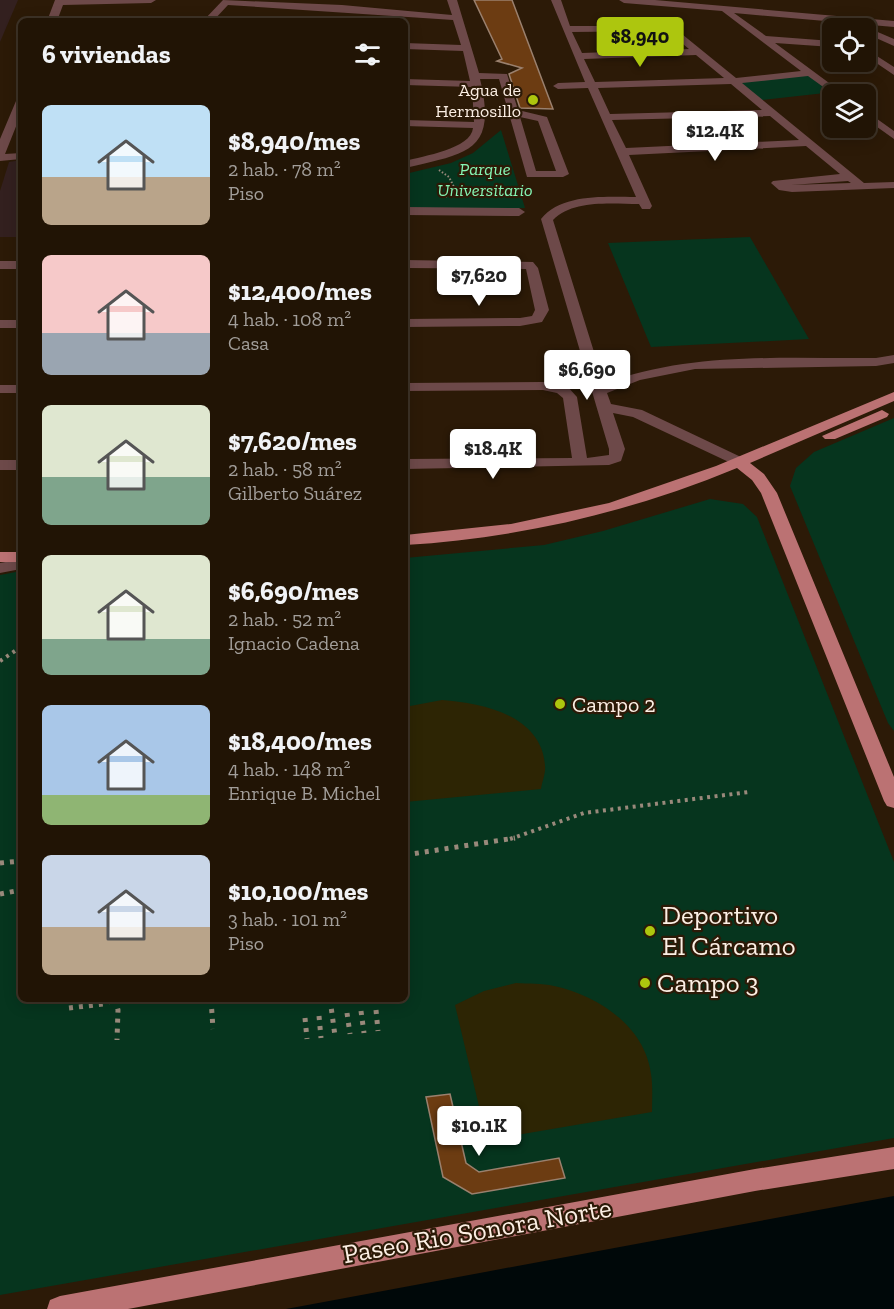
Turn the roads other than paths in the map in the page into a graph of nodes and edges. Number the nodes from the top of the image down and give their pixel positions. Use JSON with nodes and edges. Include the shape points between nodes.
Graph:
{"nodes":[{"id":1,"x":151,"y":0,"type":"edge"},
{"id":2,"x":452,"y":0,"type":"edge"},
{"id":3,"x":556,"y":0,"type":"edge"},
{"id":4,"x":624,"y":0,"type":"edge"},
{"id":5,"x":732,"y":0,"type":"edge"},
{"id":6,"x":747,"y":0,"type":"edge"},
{"id":7,"x":59,"y":1,"type":"edge"},
{"id":8,"x":227,"y":1,"type":"edge"},
{"id":9,"x":723,"y":5,"type":"edge"},
{"id":10,"x":785,"y":6,"type":"dead end"},
{"id":11,"x":752,"y":12,"type":"junction"},
{"id":12,"x":764,"y":13,"type":"junction"},
{"id":13,"x":806,"y":17,"type":"junction"},
{"id":14,"x":53,"y":18,"type":"edge"},
{"id":15,"x":211,"y":18,"type":"edge"},
{"id":16,"x":457,"y":18,"type":"junction"},
{"id":17,"x":894,"y":24,"type":"edge"},
{"id":18,"x":566,"y":29,"type":"junction"},
{"id":19,"x":876,"y":35,"type":"edge"},
{"id":20,"x":766,"y":39,"type":"junction"},
{"id":21,"x":822,"y":43,"type":"edge"},
{"id":22,"x":894,"y":43,"type":"edge"},
{"id":23,"x":408,"y":46,"type":"edge"},
{"id":24,"x":465,"y":48,"type":"junction"},
{"id":25,"x":700,"y":52,"type":"junction"},
{"id":26,"x":579,"y":56,"type":"junction"},
{"id":27,"x":876,"y":59,"type":"edge"},
{"id":28,"x":894,"y":72,"type":"edge"},
{"id":29,"x":811,"y":73,"type":"junction"},
{"id":30,"x":474,"y":80,"type":"junction"},
{"id":31,"x":733,"y":81,"type":"junction"},
{"id":32,"x":408,"y":82,"type":"edge"},
{"id":33,"x":826,"y":84,"type":"edge"},
{"id":34,"x":590,"y":85,"type":"junction"},
{"id":35,"x":558,"y":86,"type":"dead end"},
{"id":36,"x":18,"y":109,"type":"edge"},
{"id":37,"x":771,"y":112,"type":"junction"},
{"id":38,"x":515,"y":114,"type":"junction"},
{"id":39,"x":605,"y":117,"type":"junction"},
{"id":40,"x":876,"y":122,"type":"edge"},
{"id":41,"x":408,"y":123,"type":"edge"},
{"id":42,"x":480,"y":124,"type":"junction"},
{"id":43,"x":894,"y":136,"type":"edge"},
{"id":44,"x":809,"y":143,"type":"junction"},
{"id":45,"x":620,"y":152,"type":"junction"},
{"id":46,"x":0,"y":153,"type":"edge"},
{"id":47,"x":18,"y":156,"type":"edge"},
{"id":48,"x":0,"y":158,"type":"edge"},
{"id":49,"x":408,"y":164,"type":"edge"},
{"id":50,"x":851,"y":177,"type":"junction"},
{"id":51,"x":894,"y":185,"type":"edge"},
{"id":52,"x":861,"y":186,"type":"junction"},
{"id":53,"x":408,"y":211,"type":"edge"},
{"id":54,"x":519,"y":212,"type":"dead end"},
{"id":55,"x":408,"y":264,"type":"edge"},
{"id":56,"x":18,"y":265,"type":"edge"},
{"id":57,"x":0,"y":266,"type":"edge"},
{"id":58,"x":408,"y":323,"type":"edge"},
{"id":59,"x":0,"y":324,"type":"edge"},
{"id":60,"x":18,"y":324,"type":"edge"},
{"id":61,"x":894,"y":359,"type":"edge"},
{"id":62,"x":408,"y":387,"type":"edge"},
{"id":63,"x":0,"y":389,"type":"edge"},
{"id":64,"x":18,"y":389,"type":"edge"},
{"id":65,"x":599,"y":391,"type":"junction"},
{"id":66,"x":894,"y":396,"type":"edge"},
{"id":67,"x":604,"y":407,"type":"junction"},
{"id":68,"x":894,"y":409,"type":"edge"},
{"id":69,"x":580,"y":463,"type":"junction"},
{"id":70,"x":408,"y":464,"type":"edge"},
{"id":71,"x":743,"y":464,"type":"junction"},
{"id":72,"x":0,"y":465,"type":"edge"},
{"id":73,"x":18,"y":465,"type":"edge"},
{"id":74,"x":408,"y":540,"type":"edge"},
{"id":75,"x":0,"y":545,"type":"edge"},
{"id":76,"x":18,"y":545,"type":"edge"},
{"id":77,"x":408,"y":549,"type":"edge"},
{"id":78,"x":0,"y":557,"type":"edge"},
{"id":79,"x":18,"y":557,"type":"edge"},
{"id":80,"x":18,"y":565,"type":"edge"},
{"id":81,"x":0,"y":568,"type":"edge"},
{"id":82,"x":894,"y":801,"type":"edge"},
{"id":83,"x":894,"y":1158,"type":"edge"},
{"id":84,"x":60,"y":1309,"type":"edge"}],
"edges":[{"from":1,"to":7,"type":"street"},
{"from":2,"to":16,"type":"street"},
{"from":3,"to":18,"type":"street"},
{"from":4,"to":9,"type":"street"},
{"from":5,"to":9,"type":"street"},
{"from":5,"to":11,"type":"street"},
{"from":6,"to":12,"type":"street"},
{"from":7,"to":14,"type":"street"},
{"from":8,"to":15,"type":"street"},
{"from":8,"to":16,"type":"street"},
{"from":9,"to":11,"type":"street"},
{"from":9,"to":20,"type":"street"},
{"from":10,"to":13,"type":"street"},
{"from":11,"to":12,"type":"street"},
{"from":12,"to":13,"type":"street"},
{"from":13,"to":17,"type":"street"},
{"from":16,"to":24,"type":"street"},
{"from":18,"to":25,"type":"street","via":[[665,27]]},
{"from":18,"to":26,"type":"street"},
{"from":19,"to":22,"type":"street"},
{"from":20,"to":21,"type":"street"},
{"from":20,"to":29,"type":"street"},
{"from":23,"to":24,"type":"street"},
{"from":24,"to":30,"type":"street"},
{"from":25,"to":26,"type":"street"},
{"from":25,"to":31,"type":"street"},
{"from":26,"to":34,"type":"street"},
{"from":27,"to":28,"type":"street"},
{"from":29,"to":31,"type":"street"},
{"from":29,"to":33,"type":"street"},
{"from":30,"to":32,"type":"street"},
{"from":30,"to":38,"type":"street","via":[[503,76]]},
{"from":30,"to":42,"type":"street"},
{"from":31,"to":34,"type":"street"},
{"from":31,"to":37,"type":"street"},
{"from":34,"to":35,"type":"street"},
{"from":34,"to":39,"type":"street"},
{"from":36,"to":46,"type":"street"},
{"from":37,"to":39,"type":"street"},
{"from":37,"to":44,"type":"street"},
{"from":38,"to":38,"type":"street","via":[[531,175],[563,174],[543,119]]},
{"from":39,"to":45,"type":"street"},
{"from":40,"to":43,"type":"street"},
{"from":41,"to":42,"type":"street"},
{"from":42,"to":49,"type":"street","via":[[474,142],[466,147]]},
{"from":44,"to":45,"type":"street"},
{"from":44,"to":50,"type":"street"},
{"from":45,"to":65,"type":"street","via":[[644,203],[574,205],[559,208],[547,219]]},
{"from":47,"to":48,"type":"street"},
{"from":50,"to":52,"type":"street"},
{"from":50,"to":52,"type":"street","via":[[777,183],[787,189]]},
{"from":51,"to":52,"type":"street"},
{"from":53,"to":54,"type":"street"},
{"from":55,"to":58,"type":"street","via":[[522,263],[532,268],[542,310],[537,319],[520,322]]},
{"from":56,"to":57,"type":"street"},
{"from":59,"to":60,"type":"street"},
{"from":61,"to":65,"type":"street","via":[[695,365],[636,377]]},
{"from":62,"to":69,"type":"street","via":[[562,389],[570,397]]},
{"from":63,"to":64,"type":"street"},
{"from":65,"to":67,"type":"street"},
{"from":66,"to":71,"type":"main road"},
{"from":67,"to":69,"type":"street","via":[[617,449],[616,458]]},
{"from":67,"to":71,"type":"street","via":[[637,413]]},
{"from":68,"to":71,"type":"main road"},
{"from":69,"to":70,"type":"street"},
{"from":71,"to":74,"type":"main road","via":[[570,518],[513,529]]},
{"from":71,"to":77,"type":"main road","via":[[608,519],[505,540]]},
{"from":71,"to":82,"type":"main road","via":[[769,493]]},
{"from":72,"to":73,"type":"street"},
{"from":75,"to":76,"type":"main road"},
{"from":78,"to":79,"type":"main road"},
{"from":80,"to":81,"type":"street"},
{"from":83,"to":84,"type":"main road","name":"Paseo Rio Sonora Norte","via":[[755,1180]]}]}
